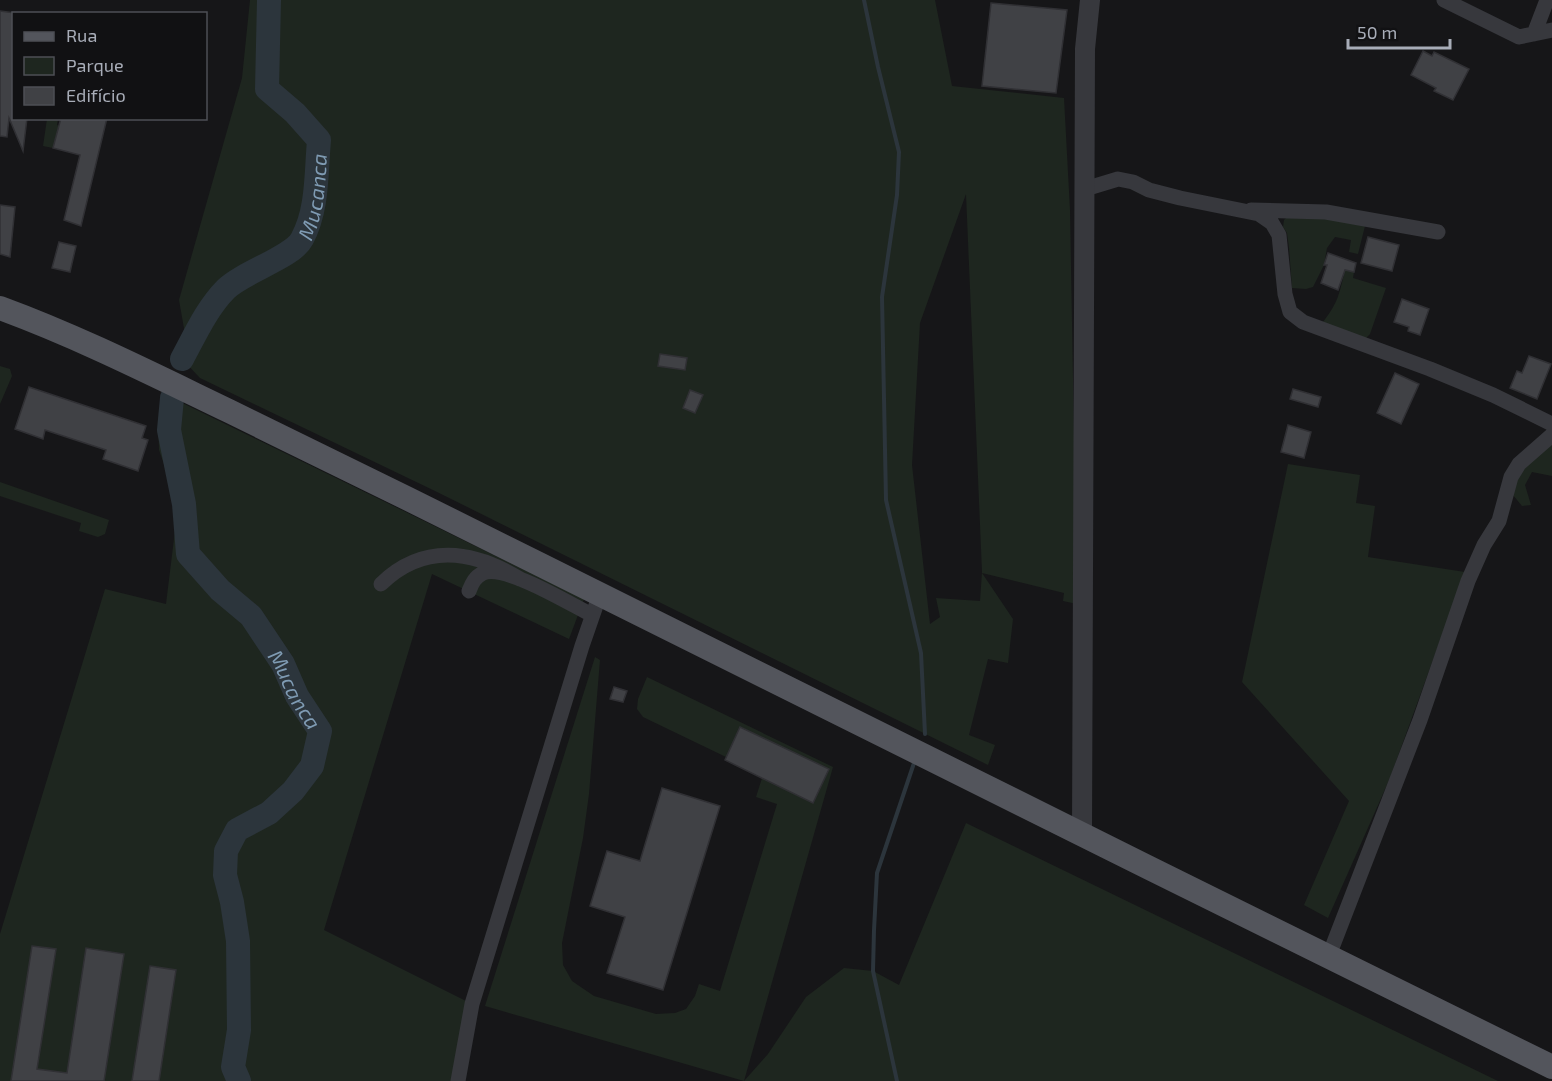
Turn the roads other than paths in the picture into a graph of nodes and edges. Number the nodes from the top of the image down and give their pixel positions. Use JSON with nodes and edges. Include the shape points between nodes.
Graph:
{"nodes":[{"id":1,"x":1090,"y":0,"type":"edge"},
{"id":2,"x":1444,"y":0,"type":"edge"},
{"id":3,"x":1547,"y":0,"type":"edge"},
{"id":4,"x":1552,"y":30,"type":"edge"},
{"id":5,"x":1534,"y":34,"type":"junction"},
{"id":6,"x":1085,"y":189,"type":"junction"},
{"id":7,"x":1238,"y":209,"type":"junction"},
{"id":8,"x":1438,"y":232,"type":"dead end"},
{"id":9,"x":0,"y":308,"type":"edge"},
{"id":10,"x":1552,"y":424,"type":"edge"},
{"id":11,"x":1552,"y":435,"type":"edge"},
{"id":12,"x":520,"y":579,"type":"junction"},
{"id":13,"x":381,"y":584,"type":"dead end"},
{"id":14,"x":469,"y":591,"type":"dead end"},
{"id":15,"x":596,"y":604,"type":"junction"},
{"id":16,"x":1082,"y":833,"type":"junction"},
{"id":17,"x":1328,"y":958,"type":"junction"},
{"id":18,"x":1552,"y":1067,"type":"edge"},
{"id":19,"x":458,"y":1081,"type":"edge"}],
"edges":[{"from":1,"to":6,"type":"street","via":[[1085,49]]},
{"from":2,"to":5,"type":"street","via":[[1519,38]]},
{"from":3,"to":5,"type":"street"},
{"from":4,"to":5,"type":"street"},
{"from":6,"to":7,"type":"street","via":[[1118,179],[1180,198]]},
{"from":6,"to":16,"type":"street"},
{"from":7,"to":8,"type":"street","via":[[1326,212]]},
{"from":7,"to":10,"type":"street","via":[[1259,214],[1272,223],[1279,235],[1285,294],[1296,318],[1485,392]]},
{"from":9,"to":15,"type":"main road","via":[[117,357]]},
{"from":11,"to":17,"type":"street","via":[[1519,464],[1511,477],[1500,521],[1468,581],[1420,720]]},
{"from":12,"to":13,"type":"street","via":[[485,562],[447,555],[428,556],[411,563],[394,571]]},
{"from":12,"to":14,"type":"street","via":[[500,572],[484,573],[472,581]]},
{"from":12,"to":15,"type":"street"},
{"from":15,"to":16,"type":"main road"},
{"from":15,"to":19,"type":"street","via":[[472,1004]]},
{"from":16,"to":17,"type":"main road"},
{"from":17,"to":18,"type":"main road"}]}
